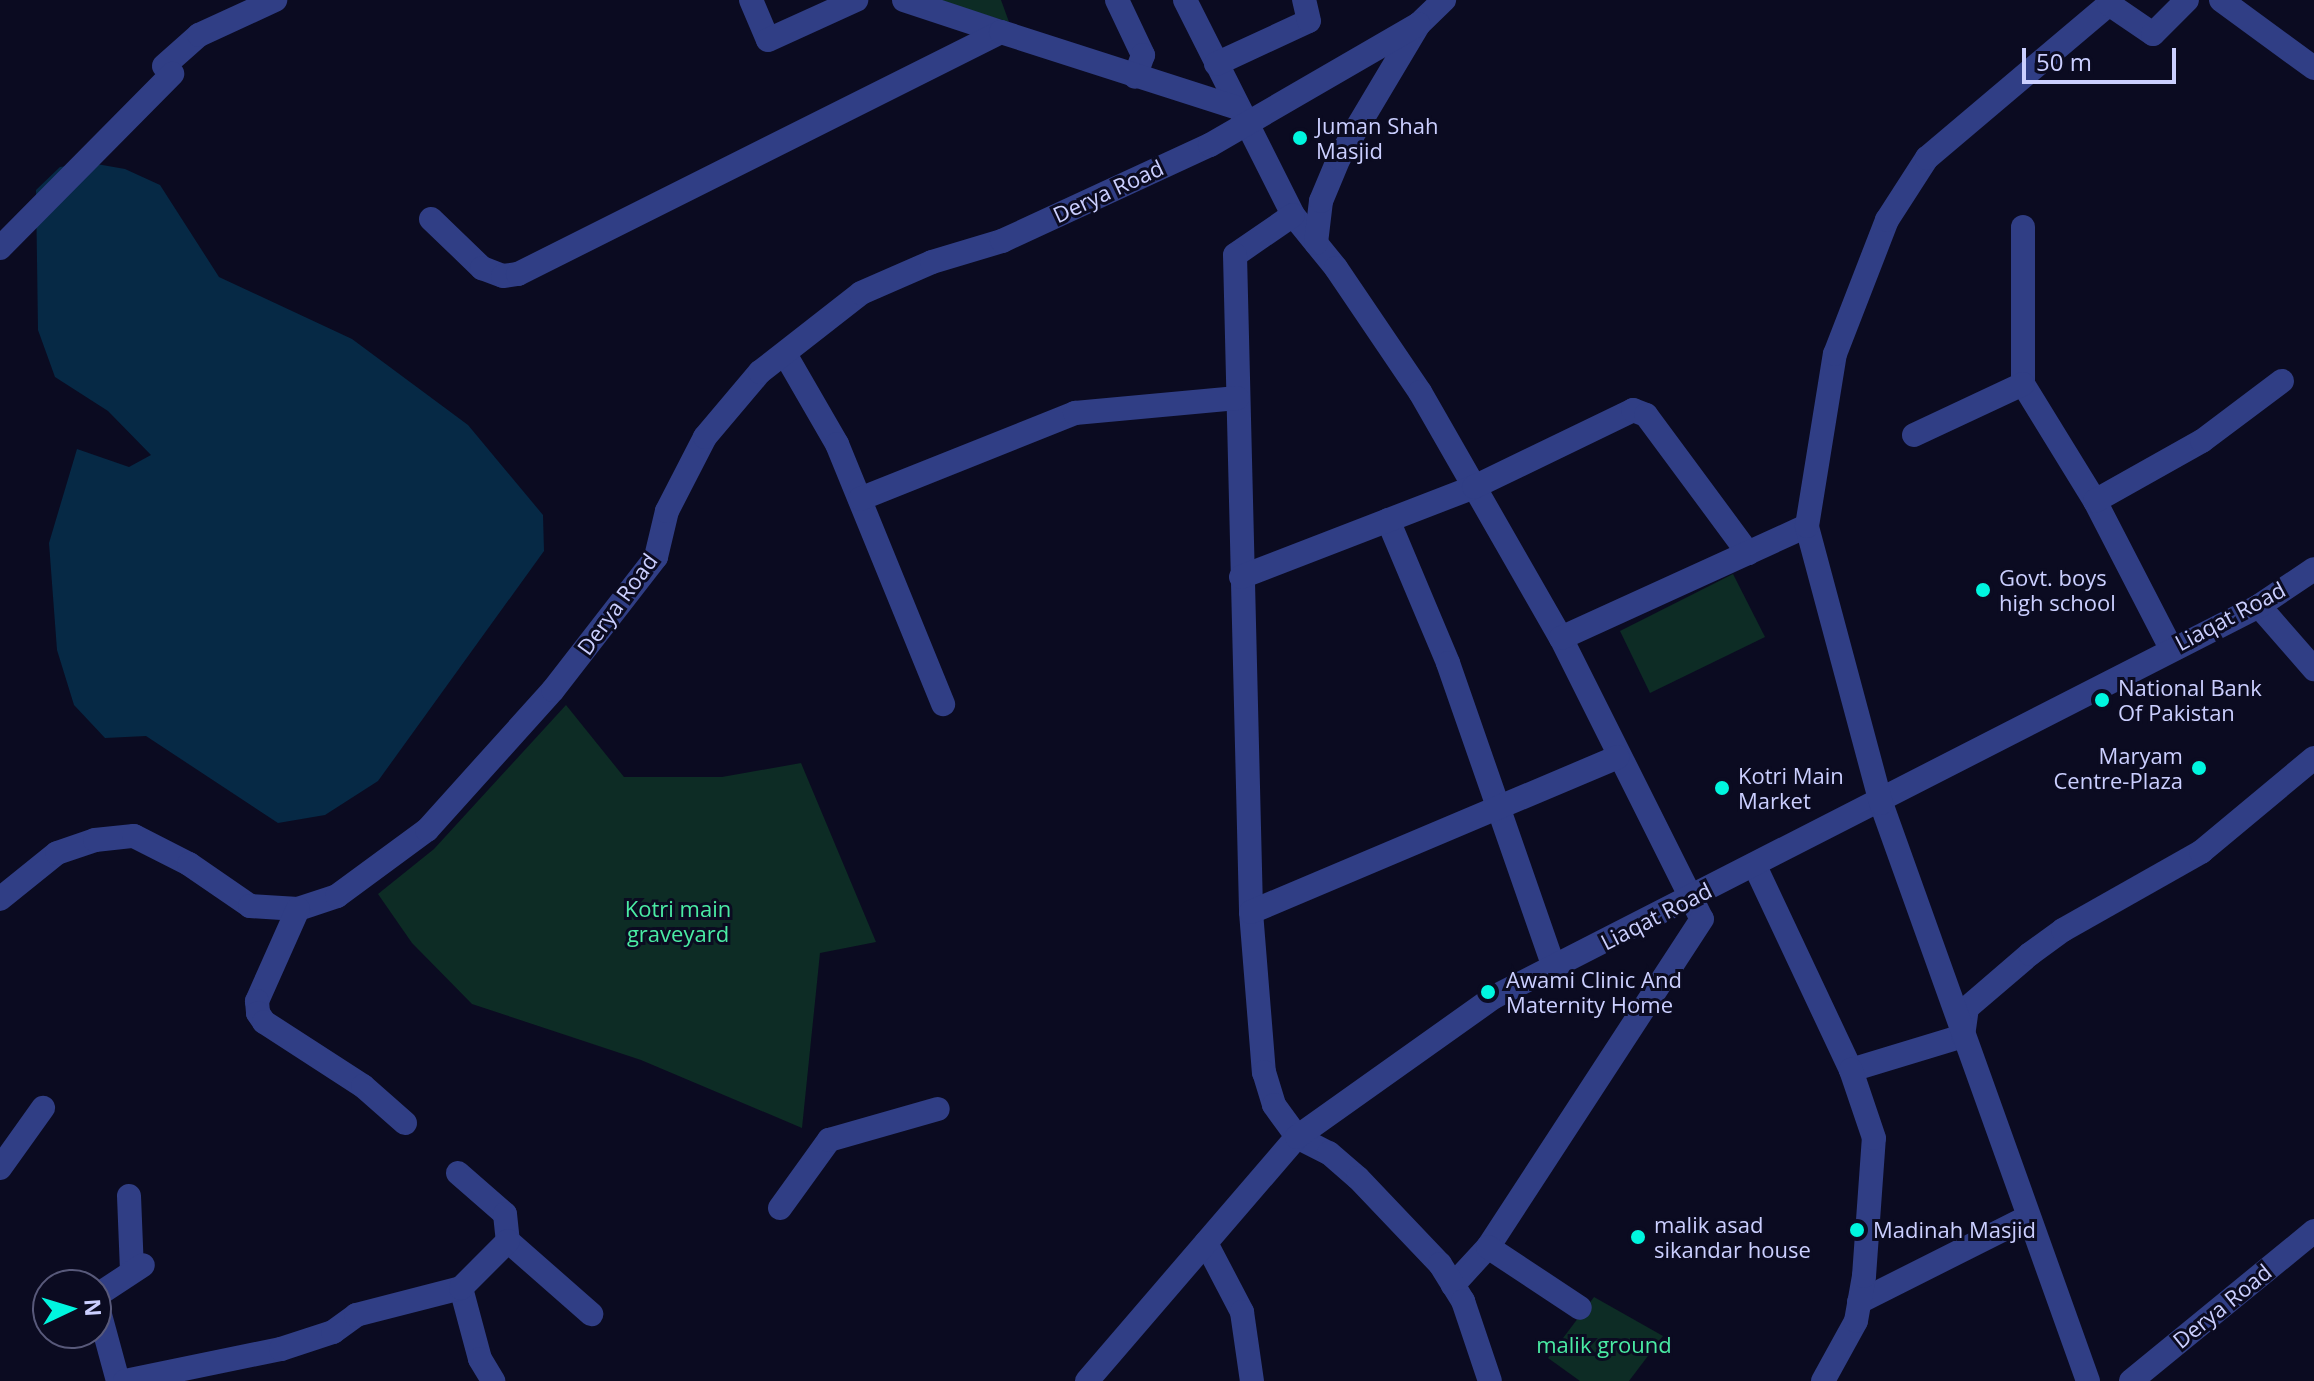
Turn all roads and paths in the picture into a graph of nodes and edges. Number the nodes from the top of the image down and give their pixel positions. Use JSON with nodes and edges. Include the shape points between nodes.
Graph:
{"nodes":[{"id":1,"x":275,"y":0,"type":"edge"},
{"id":2,"x":751,"y":0,"type":"edge"},
{"id":3,"x":856,"y":0,"type":"edge"},
{"id":4,"x":904,"y":0,"type":"edge"},
{"id":5,"x":1117,"y":0,"type":"edge"},
{"id":6,"x":1185,"y":0,"type":"edge"},
{"id":7,"x":1304,"y":0,"type":"edge"},
{"id":8,"x":1444,"y":0,"type":"edge"},
{"id":9,"x":2187,"y":0,"type":"edge"},
{"id":10,"x":2221,"y":0,"type":"edge"},
{"id":11,"x":1419,"y":24,"type":"junction"},
{"id":12,"x":1001,"y":32,"type":"junction"},
{"id":13,"x":1216,"y":64,"type":"junction"},
{"id":14,"x":2314,"y":68,"type":"edge"},
{"id":15,"x":1135,"y":77,"type":"junction"},
{"id":16,"x":1242,"y":116,"type":"junction"},
{"id":17,"x":1293,"y":215,"type":"junction"},
{"id":18,"x":431,"y":219,"type":"dead end"},
{"id":19,"x":2023,"y":227,"type":"dead end"},
{"id":20,"x":1316,"y":243,"type":"junction"},
{"id":21,"x":0,"y":248,"type":"edge"},
{"id":22,"x":785,"y":354,"type":"junction"},
{"id":23,"x":2282,"y":381,"type":"dead end"},
{"id":24,"x":2023,"y":384,"type":"junction"},
{"id":25,"x":1237,"y":398,"type":"junction"},
{"id":26,"x":1914,"y":435,"type":"dead end"},
{"id":27,"x":1474,"y":487,"type":"junction"},
{"id":28,"x":860,"y":499,"type":"junction"},
{"id":29,"x":2095,"y":501,"type":"junction"},
{"id":30,"x":1388,"y":520,"type":"junction"},
{"id":31,"x":1807,"y":526,"type":"junction"},
{"id":32,"x":1748,"y":553,"type":"junction"},
{"id":33,"x":2314,"y":569,"type":"edge"},
{"id":34,"x":1241,"y":577,"type":"junction"},
{"id":35,"x":2259,"y":606,"type":"junction"},
{"id":36,"x":1561,"y":638,"type":"junction"},
{"id":37,"x":2171,"y":648,"type":"junction"},
{"id":38,"x":2314,"y":669,"type":"edge"},
{"id":39,"x":943,"y":704,"type":"dead end"},
{"id":40,"x":1618,"y":757,"type":"junction"},
{"id":41,"x":2314,"y":758,"type":"edge"},
{"id":42,"x":1881,"y":803,"type":"junction"},
{"id":43,"x":1498,"y":807,"type":"junction"},
{"id":44,"x":1755,"y":866,"type":"junction"},
{"id":45,"x":0,"y":899,"type":"edge"},
{"id":46,"x":1688,"y":900,"type":"junction"},
{"id":47,"x":298,"y":909,"type":"junction"},
{"id":48,"x":1251,"y":912,"type":"junction"},
{"id":49,"x":1554,"y":967,"type":"junction"},
{"id":50,"x":1963,"y":1036,"type":"junction"},
{"id":51,"x":1851,"y":1070,"type":"junction"},
{"id":52,"x":43,"y":1108,"type":"dead end"},
{"id":53,"x":938,"y":1109,"type":"dead end"},
{"id":54,"x":405,"y":1123,"type":"dead end"},
{"id":55,"x":1297,"y":1137,"type":"junction"},
{"id":56,"x":0,"y":1168,"type":"edge"},
{"id":57,"x":458,"y":1173,"type":"dead end"},
{"id":58,"x":129,"y":1196,"type":"dead end"},
{"id":59,"x":780,"y":1208,"type":"dead end"},
{"id":60,"x":2026,"y":1218,"type":"junction"},
{"id":61,"x":2314,"y":1231,"type":"edge"},
{"id":62,"x":508,"y":1241,"type":"junction"},
{"id":63,"x":1206,"y":1243,"type":"junction"},
{"id":64,"x":1488,"y":1247,"type":"junction"},
{"id":65,"x":1453,"y":1285,"type":"junction"},
{"id":66,"x":112,"y":1286,"type":"edge"},
{"id":67,"x":461,"y":1288,"type":"junction"},
{"id":68,"x":1859,"y":1302,"type":"junction"},
{"id":69,"x":1580,"y":1308,"type":"dead end"},
{"id":70,"x":591,"y":1314,"type":"dead end"},
{"id":71,"x":110,"y":1349,"type":"edge"},
{"id":72,"x":1484,"y":1378,"type":"edge"},
{"id":73,"x":118,"y":1381,"type":"edge"},
{"id":74,"x":125,"y":1381,"type":"edge"},
{"id":75,"x":493,"y":1381,"type":"edge"},
{"id":76,"x":1087,"y":1381,"type":"edge"},
{"id":77,"x":1252,"y":1381,"type":"edge"},
{"id":78,"x":1823,"y":1381,"type":"edge"},
{"id":79,"x":2088,"y":1381,"type":"edge"},
{"id":80,"x":2131,"y":1381,"type":"edge"}],
"edges":[{"from":1,"to":21,"type":"street","via":[[199,35]]},
{"from":2,"to":3,"type":"street","via":[[768,40]]},
{"from":4,"to":12,"type":"street"},
{"from":5,"to":15,"type":"street","via":[[1143,55]]},
{"from":6,"to":13,"type":"street"},
{"from":7,"to":13,"type":"street","via":[[1309,21]]},
{"from":8,"to":11,"type":"street"},
{"from":9,"to":31,"type":"street","via":[[2153,34],[2109,4],[1927,158],[1887,220],[1835,354]]},
{"from":10,"to":14,"type":"street"},
{"from":11,"to":16,"type":"street","name":"Derya Road"},
{"from":11,"to":20,"type":"street","via":[[1339,158],[1321,201]]},
{"from":12,"to":15,"type":"street"},
{"from":12,"to":18,"type":"street","via":[[518,274],[503,276],[482,268]]},
{"from":13,"to":16,"type":"street"},
{"from":15,"to":16,"type":"street"},
{"from":16,"to":17,"type":"street"},
{"from":16,"to":22,"type":"street","name":"Derya Road","via":[[1002,241],[932,262],[861,293]]},
{"from":17,"to":20,"type":"street"},
{"from":17,"to":25,"type":"street","via":[[1235,255]]},
{"from":19,"to":24,"type":"street"},
{"from":20,"to":27,"type":"street","via":[[1420,392]]},
{"from":22,"to":28,"type":"street","via":[[837,444]]},
{"from":22,"to":47,"type":"street","name":"Derya Road","via":[[760,372],[705,437],[667,511],[656,557],[553,690],[400,854],[337,896]]},
{"from":23,"to":29,"type":"street","via":[[2202,441]]},
{"from":24,"to":26,"type":"street"},
{"from":24,"to":29,"type":"street"},
{"from":25,"to":28,"type":"street","via":[[1075,413]]},
{"from":25,"to":34,"type":"street"},
{"from":27,"to":30,"type":"street"},
{"from":27,"to":32,"type":"street","via":[[1639,411]]},
{"from":27,"to":36,"type":"street"},
{"from":28,"to":39,"type":"street"},
{"from":29,"to":37,"type":"street"},
{"from":30,"to":34,"type":"street"},
{"from":30,"to":43,"type":"street","via":[[1448,663]]},
{"from":31,"to":32,"type":"street"},
{"from":31,"to":42,"type":"street"},
{"from":32,"to":36,"type":"street"},
{"from":33,"to":35,"type":"street","name":"Liaqat Road"},
{"from":34,"to":48,"type":"street"},
{"from":35,"to":37,"type":"street","name":"Liaqat Road"},
{"from":35,"to":38,"type":"street"},
{"from":36,"to":40,"type":"street"},
{"from":37,"to":42,"type":"street","name":"Liaqat Road"},
{"from":40,"to":43,"type":"street"},
{"from":40,"to":46,"type":"street"},
{"from":41,"to":50,"type":"street","via":[[2201,852],[2030,954],[1967,1008]]},
{"from":42,"to":44,"type":"street","name":"Liaqat Road"},
{"from":42,"to":50,"type":"street"},
{"from":43,"to":48,"type":"street"},
{"from":43,"to":49,"type":"street"},
{"from":44,"to":46,"type":"street","name":"Liaqat Road"},
{"from":44,"to":51,"type":"street"},
{"from":45,"to":47,"type":"street","name":"Derya Road","via":[[57,853],[95,840],[134,836],[189,864],[250,906]]},
{"from":46,"to":49,"type":"street","name":"Liaqat Road"},
{"from":46,"to":64,"type":"street","via":[[1702,919]]},
{"from":47,"to":54,"type":"street","via":[[257,1001],[258,1013],[363,1086]]},
{"from":48,"to":55,"type":"street","via":[[1264,1072],[1274,1105]]},
{"from":49,"to":55,"type":"street","name":"Liaqat Road","via":[[1481,1006]]},
{"from":50,"to":51,"type":"street"},
{"from":50,"to":60,"type":"street"},
{"from":51,"to":68,"type":"street","via":[[1874,1138]]},
{"from":52,"to":56,"type":"street"},
{"from":53,"to":59,"type":"street","via":[[829,1140]]},
{"from":55,"to":63,"type":"street","name":"Liaqat Road"},
{"from":55,"to":65,"type":"street","via":[[1329,1153],[1384,1202]]},
{"from":57,"to":62,"type":"street","via":[[505,1214]]},
{"from":58,"to":66,"type":"street","via":[[139,1267]]},
{"from":60,"to":68,"type":"street"},
{"from":60,"to":79,"type":"street"},
{"from":61,"to":80,"type":"street","name":"Derya Road"},
{"from":62,"to":67,"type":"street"},
{"from":62,"to":70,"type":"street"},
{"from":63,"to":76,"type":"street","name":"Liaqat Road"},
{"from":63,"to":77,"type":"street","via":[[1242,1312]]},
{"from":64,"to":65,"type":"street"},
{"from":64,"to":69,"type":"street"},
{"from":65,"to":72,"type":"street"},
{"from":67,"to":74,"type":"street","via":[[356,1315],[333,1332],[281,1349]]},
{"from":67,"to":75,"type":"street","via":[[480,1359]]},
{"from":68,"to":78,"type":"street","via":[[1856,1321]]},
{"from":71,"to":73,"type":"street"}]}
